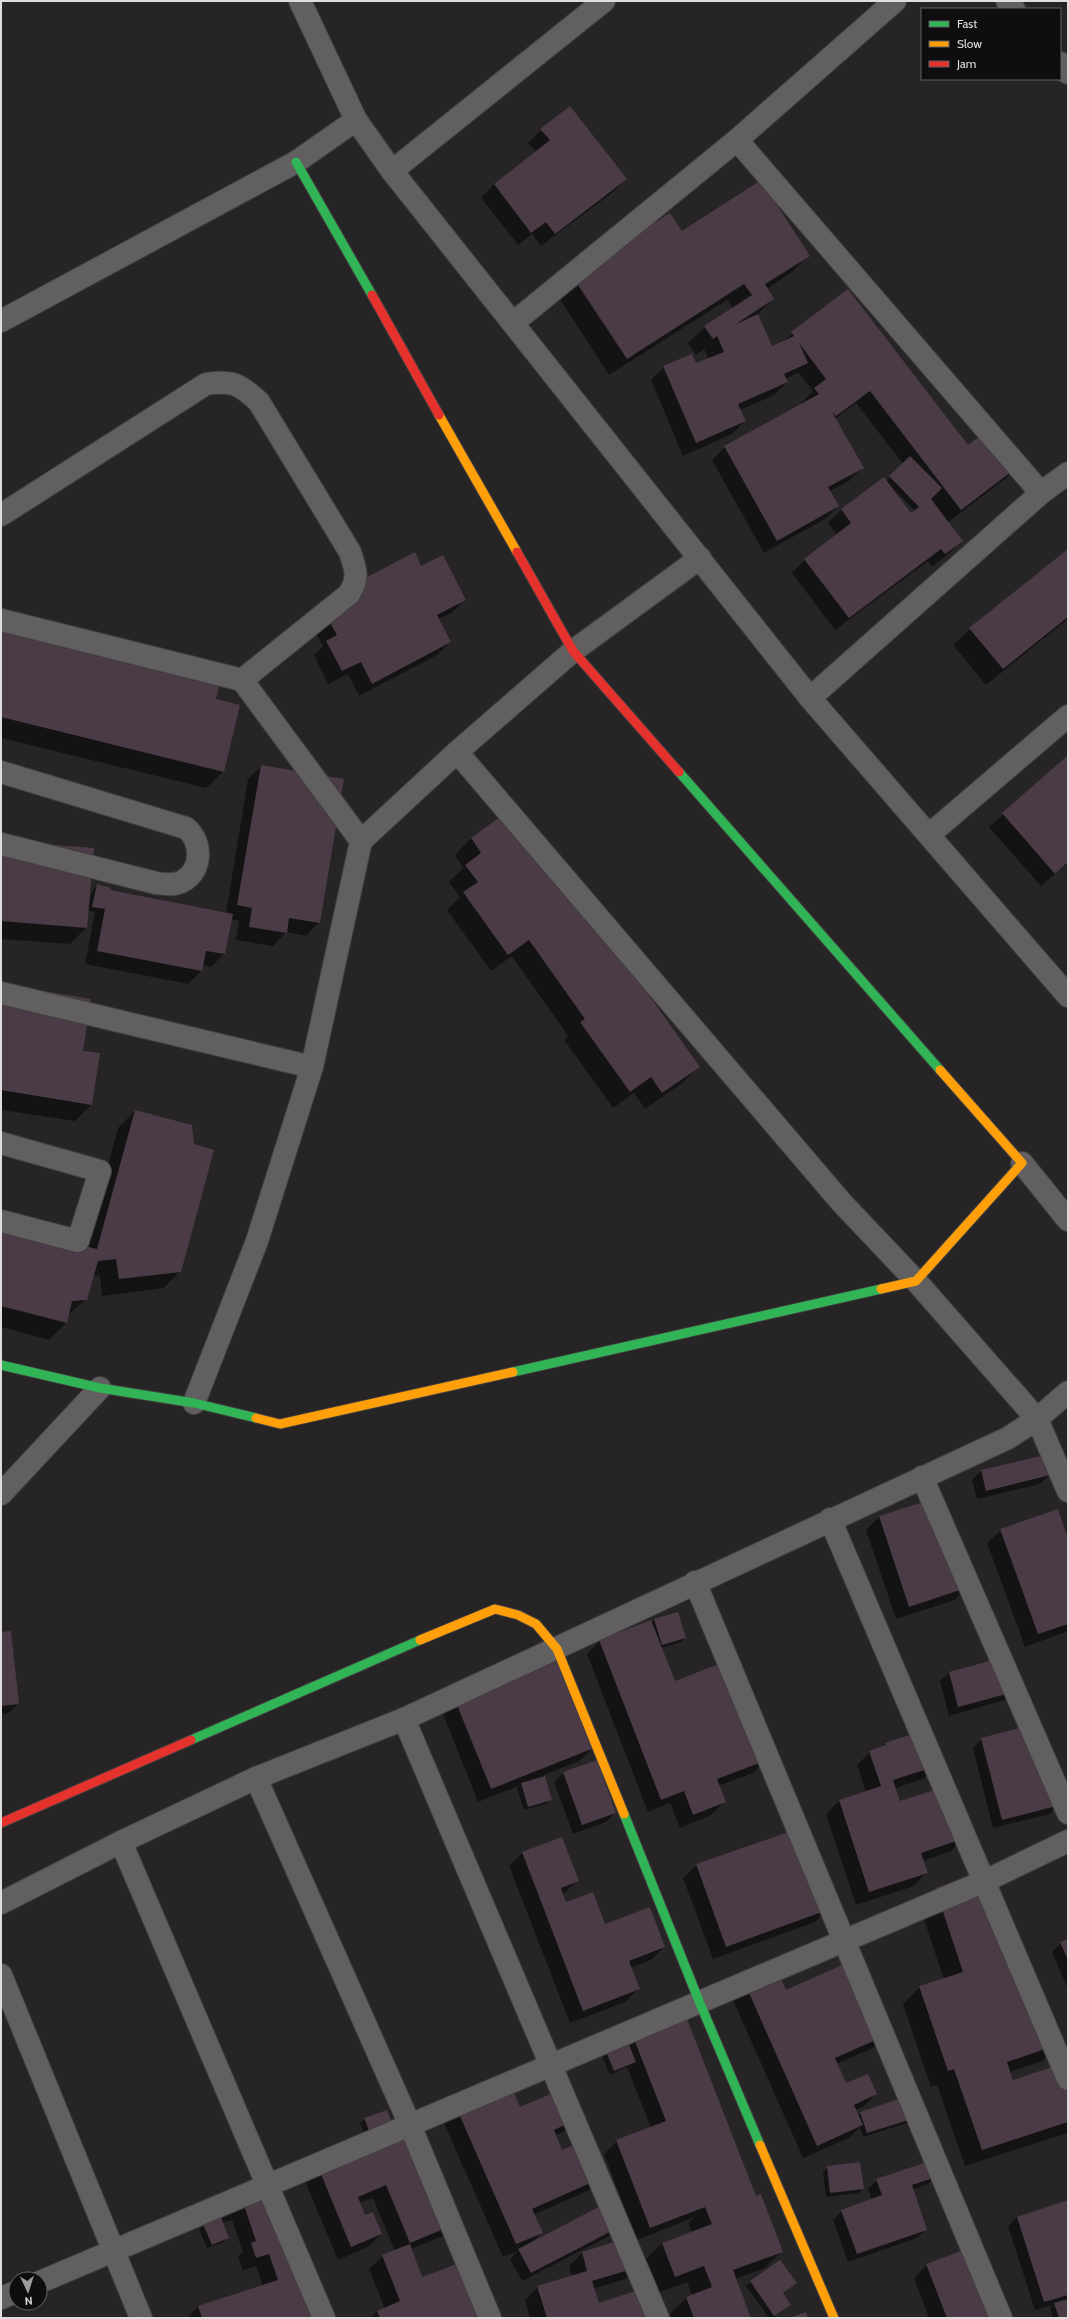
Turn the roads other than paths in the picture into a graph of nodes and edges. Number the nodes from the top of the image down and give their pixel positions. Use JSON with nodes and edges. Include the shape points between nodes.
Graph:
{"nodes":[{"id":1,"x":300,"y":1,"type":"edge"},
{"id":2,"x":604,"y":1,"type":"edge"},
{"id":3,"x":895,"y":1,"type":"edge"},
{"id":4,"x":1061,"y":64,"type":"edge"},
{"id":5,"x":1068,"y":73,"type":"edge"},
{"id":6,"x":356,"y":120,"type":"junction"},
{"id":7,"x":737,"y":140,"type":"junction"},
{"id":8,"x":296,"y":162,"type":"junction"},
{"id":9,"x":392,"y":171,"type":"junction"},
{"id":10,"x":1,"y":321,"type":"edge"},
{"id":11,"x":513,"y":323,"type":"junction"},
{"id":12,"x":1068,"y":473,"type":"edge"},
{"id":13,"x":1041,"y":493,"type":"junction"},
{"id":14,"x":1,"y":515,"type":"edge"},
{"id":15,"x":700,"y":558,"type":"junction"},
{"id":16,"x":1,"y":620,"type":"edge"},
{"id":17,"x":573,"y":652,"type":"junction"},
{"id":18,"x":242,"y":680,"type":"junction"},
{"id":19,"x":810,"y":698,"type":"junction"},
{"id":20,"x":1068,"y":716,"type":"edge"},
{"id":21,"x":458,"y":752,"type":"junction"},
{"id":22,"x":1,"y":772,"type":"edge"},
{"id":23,"x":930,"y":834,"type":"junction"},
{"id":24,"x":361,"y":841,"type":"junction"},
{"id":25,"x":1,"y":844,"type":"edge"},
{"id":26,"x":1,"y":993,"type":"edge"},
{"id":27,"x":1068,"y":996,"type":"edge"},
{"id":28,"x":312,"y":1067,"type":"junction"},
{"id":29,"x":1,"y":1143,"type":"edge"},
{"id":30,"x":1022,"y":1163,"type":"junction"},
{"id":31,"x":1068,"y":1220,"type":"edge"},
{"id":32,"x":1,"y":1221,"type":"edge"},
{"id":33,"x":916,"y":1281,"type":"junction"},
{"id":34,"x":1,"y":1364,"type":"edge"},
{"id":35,"x":100,"y":1388,"type":"junction"},
{"id":36,"x":1068,"y":1392,"type":"edge"},
{"id":37,"x":194,"y":1403,"type":"junction"},
{"id":38,"x":1037,"y":1419,"type":"junction"},
{"id":39,"x":922,"y":1477,"type":"junction"},
{"id":40,"x":1068,"y":1491,"type":"edge"},
{"id":41,"x":1,"y":1494,"type":"edge"},
{"id":42,"x":830,"y":1519,"type":"junction"},
{"id":43,"x":695,"y":1582,"type":"junction"},
{"id":44,"x":557,"y":1649,"type":"junction"},
{"id":45,"x":404,"y":1718,"type":"junction"},
{"id":46,"x":256,"y":1778,"type":"junction"},
{"id":47,"x":1068,"y":1814,"type":"edge"},
{"id":48,"x":1,"y":1823,"type":"edge"},
{"id":49,"x":1068,"y":1841,"type":"edge"},
{"id":50,"x":121,"y":1842,"type":"junction"},
{"id":51,"x":984,"y":1880,"type":"junction"},
{"id":52,"x":1,"y":1903,"type":"edge"},
{"id":53,"x":842,"y":1941,"type":"junction"},
{"id":54,"x":1,"y":1975,"type":"edge"},
{"id":55,"x":699,"y":2002,"type":"junction"},
{"id":56,"x":551,"y":2065,"type":"junction"},
{"id":57,"x":1068,"y":2078,"type":"edge"},
{"id":58,"x":410,"y":2124,"type":"junction"},
{"id":59,"x":266,"y":2185,"type":"junction"},
{"id":60,"x":114,"y":2252,"type":"junction"},
{"id":61,"x":48,"y":2279,"type":"edge"},
{"id":62,"x":141,"y":2318,"type":"edge"},
{"id":63,"x":324,"y":2318,"type":"edge"},
{"id":64,"x":490,"y":2318,"type":"edge"},
{"id":65,"x":658,"y":2318,"type":"edge"},
{"id":66,"x":834,"y":2318,"type":"edge"},
{"id":67,"x":1001,"y":2318,"type":"edge"}],
"edges":[{"from":1,"to":6,"type":"street"},
{"from":2,"to":9,"type":"street"},
{"from":3,"to":7,"type":"street"},
{"from":4,"to":5,"type":"street"},
{"from":6,"to":8,"type":"street"},
{"from":6,"to":9,"type":"street"},
{"from":7,"to":11,"type":"street"},
{"from":7,"to":13,"type":"street"},
{"from":8,"to":10,"type":"street"},
{"from":8,"to":17,"type":"street"},
{"from":9,"to":11,"type":"street"},
{"from":11,"to":15,"type":"street"},
{"from":12,"to":13,"type":"street"},
{"from":13,"to":19,"type":"street"},
{"from":14,"to":18,"type":"street","via":[[206,384],[223,381],[242,386],[259,402],[350,552],[356,569],[356,583],[349,594]]},
{"from":15,"to":17,"type":"street"},
{"from":15,"to":19,"type":"street"},
{"from":16,"to":18,"type":"street"},
{"from":17,"to":21,"type":"street"},
{"from":17,"to":30,"type":"street"},
{"from":18,"to":24,"type":"street"},
{"from":19,"to":23,"type":"street"},
{"from":20,"to":23,"type":"street"},
{"from":21,"to":24,"type":"street"},
{"from":21,"to":33,"type":"street","via":[[842,1203]]},
{"from":22,"to":25,"type":"street","via":[[186,828],[194,834],[199,857],[194,869],[184,881],[172,884],[156,883]]},
{"from":23,"to":27,"type":"street"},
{"from":24,"to":28,"type":"street"},
{"from":26,"to":28,"type":"street"},
{"from":28,"to":37,"type":"street","via":[[257,1241]]},
{"from":29,"to":32,"type":"street","via":[[100,1171],[78,1241]]},
{"from":30,"to":31,"type":"street"},
{"from":30,"to":33,"type":"street"},
{"from":33,"to":37,"type":"street","via":[[280,1424]]},
{"from":33,"to":38,"type":"street"},
{"from":34,"to":35,"type":"street"},
{"from":35,"to":37,"type":"street"},
{"from":35,"to":41,"type":"street"},
{"from":36,"to":38,"type":"street"},
{"from":38,"to":39,"type":"street","via":[[1008,1438]]},
{"from":38,"to":40,"type":"street"},
{"from":39,"to":42,"type":"street"},
{"from":39,"to":47,"type":"street"},
{"from":42,"to":43,"type":"street"},
{"from":42,"to":51,"type":"street"},
{"from":43,"to":44,"type":"street"},
{"from":43,"to":53,"type":"street"},
{"from":44,"to":45,"type":"street"},
{"from":44,"to":48,"type":"street","via":[[536,1624],[518,1615],[495,1609]]},
{"from":44,"to":55,"type":"street"},
{"from":45,"to":46,"type":"street"},
{"from":45,"to":56,"type":"street"},
{"from":46,"to":50,"type":"street"},
{"from":46,"to":58,"type":"street"},
{"from":49,"to":51,"type":"street"},
{"from":50,"to":52,"type":"street"},
{"from":50,"to":59,"type":"street"},
{"from":51,"to":53,"type":"street"},
{"from":51,"to":57,"type":"street"},
{"from":53,"to":55,"type":"street"},
{"from":53,"to":67,"type":"street"},
{"from":54,"to":60,"type":"street"},
{"from":55,"to":56,"type":"street"},
{"from":55,"to":66,"type":"street"},
{"from":56,"to":58,"type":"street"},
{"from":56,"to":65,"type":"street"},
{"from":58,"to":59,"type":"street"},
{"from":58,"to":64,"type":"street"},
{"from":59,"to":60,"type":"street"},
{"from":59,"to":63,"type":"street"},
{"from":60,"to":61,"type":"street"},
{"from":60,"to":62,"type":"street"}]}
